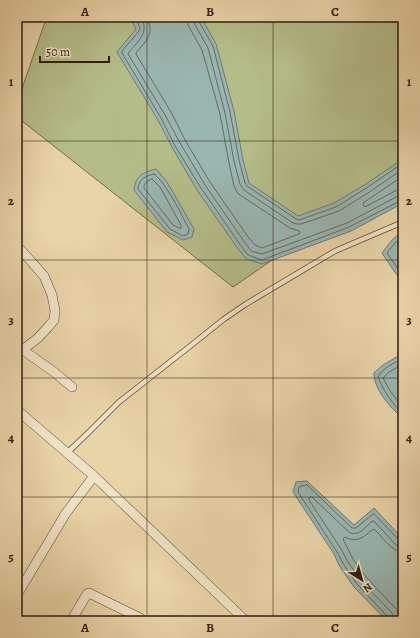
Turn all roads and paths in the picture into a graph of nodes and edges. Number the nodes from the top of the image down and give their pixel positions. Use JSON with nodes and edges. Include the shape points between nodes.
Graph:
{"nodes":[{"id":1,"x":403,"y":222,"type":"edge"},
{"id":2,"x":21,"y":250,"type":"dead end"},
{"id":3,"x":20,"y":352,"type":"edge"},
{"id":4,"x":72,"y":387,"type":"dead end"},
{"id":5,"x":17,"y":410,"type":"edge"},
{"id":6,"x":67,"y":453,"type":"junction"},
{"id":7,"x":94,"y":476,"type":"junction"},
{"id":8,"x":17,"y":595,"type":"edge"},
{"id":9,"x":140,"y":618,"type":"dead end"},
{"id":10,"x":71,"y":621,"type":"edge"},
{"id":11,"x":246,"y":621,"type":"edge"}],
"edges":[{"from":1,"to":6,"type":"lane","via":[[335,251],[224,319],[119,402]]},
{"from":2,"to":3,"type":"street","via":[[44,276],[55,311],[54,320],[49,326]]},
{"from":3,"to":4,"type":"street","via":[[54,372]]},
{"from":5,"to":6,"type":"street"},
{"from":6,"to":7,"type":"street"},
{"from":7,"to":8,"type":"street","via":[[66,513]]},
{"from":7,"to":11,"type":"street"},
{"from":9,"to":10,"type":"street","via":[[89,593]]}]}
